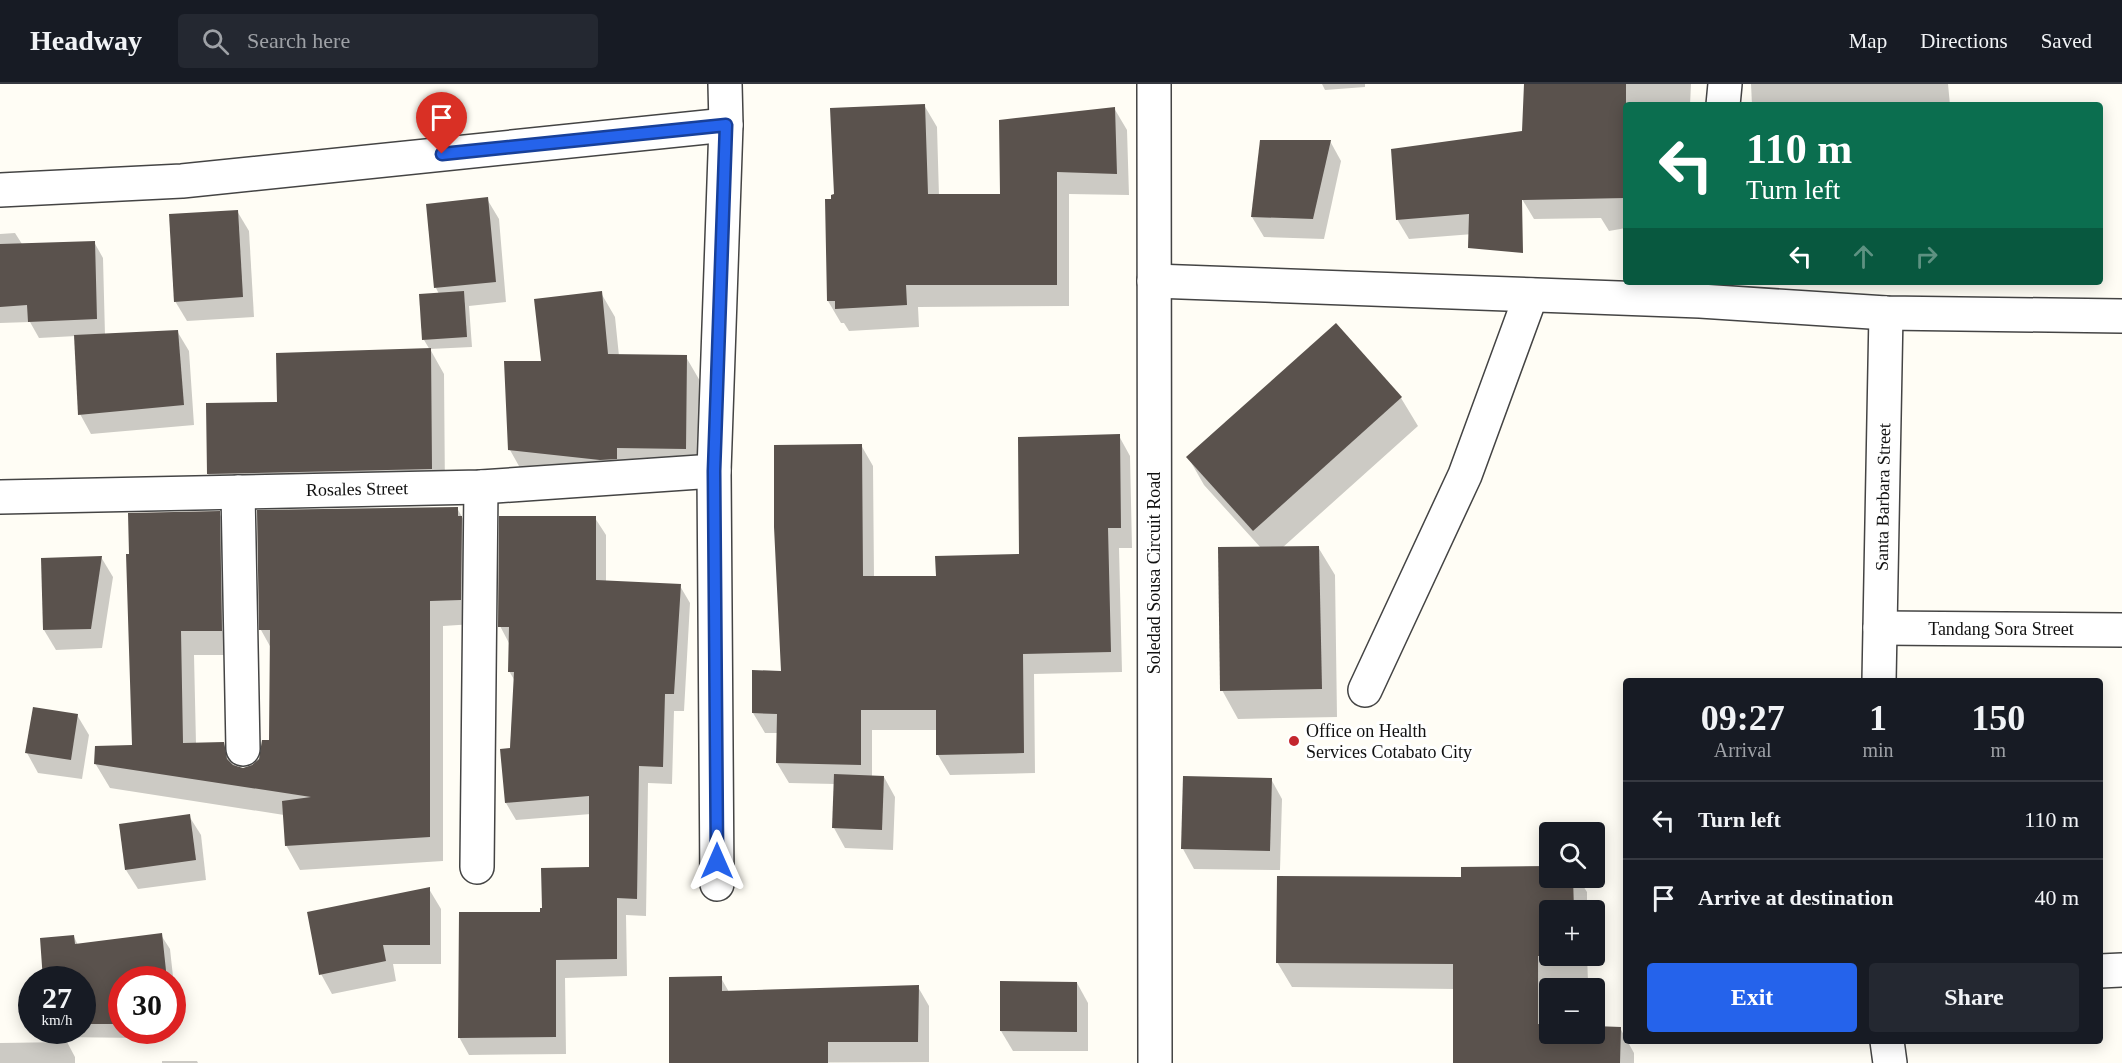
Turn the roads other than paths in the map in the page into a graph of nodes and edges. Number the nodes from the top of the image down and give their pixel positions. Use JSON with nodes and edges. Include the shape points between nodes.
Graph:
{"nodes":[{"id":1,"x":725,"y":84,"type":"edge"},
{"id":2,"x":1154,"y":84,"type":"edge"},
{"id":3,"x":1725,"y":84,"type":"edge"},
{"id":4,"x":1723,"y":102,"type":"edge"},
{"id":5,"x":726,"y":125,"type":"junction"},
{"id":6,"x":0,"y":190,"type":"edge"},
{"id":7,"x":1154,"y":281,"type":"junction"},
{"id":8,"x":1702,"y":291,"type":"edge"},
{"id":9,"x":1531,"y":295,"type":"junction"},
{"id":10,"x":1886,"y":313,"type":"junction"},
{"id":11,"x":2122,"y":316,"type":"edge"},
{"id":12,"x":714,"y":471,"type":"junction"},
{"id":13,"x":481,"y":487,"type":"junction"},
{"id":14,"x":238,"y":492,"type":"junction"},
{"id":15,"x":0,"y":497,"type":"edge"},
{"id":16,"x":1880,"y":628,"type":"junction"},
{"id":17,"x":2122,"y":630,"type":"edge"},
{"id":18,"x":1879,"y":678,"type":"edge"},
{"id":19,"x":1365,"y":690,"type":"dead end"},
{"id":20,"x":243,"y":749,"type":"dead end"},
{"id":21,"x":477,"y":867,"type":"dead end"},
{"id":22,"x":717,"y":884,"type":"dead end"},
{"id":23,"x":2122,"y":970,"type":"edge"},
{"id":24,"x":2103,"y":971,"type":"edge"},
{"id":25,"x":1887,"y":1044,"type":"edge"},
{"id":26,"x":1155,"y":1063,"type":"edge"},
{"id":27,"x":1890,"y":1063,"type":"edge"}],
"edges":[{"from":1,"to":5,"type":"street"},
{"from":2,"to":7,"type":"street","name":"Soledad Sousa Circuit Road"},
{"from":3,"to":4,"type":"street"},
{"from":5,"to":6,"type":"street","via":[[182,181]]},
{"from":5,"to":12,"type":"street"},
{"from":7,"to":9,"type":"street"},
{"from":7,"to":26,"type":"street","name":"Soledad Sousa Circuit Road"},
{"from":8,"to":9,"type":"street"},
{"from":8,"to":10,"type":"street"},
{"from":9,"to":19,"type":"street","via":[[1465,475]]},
{"from":10,"to":11,"type":"street"},
{"from":10,"to":16,"type":"street","name":"Santa Barbara Street"},
{"from":12,"to":13,"type":"street","name":"Rosales Street"},
{"from":12,"to":22,"type":"street"},
{"from":13,"to":14,"type":"street","name":"Rosales Street"},
{"from":13,"to":21,"type":"street"},
{"from":14,"to":15,"type":"street","name":"Rosales Street"},
{"from":14,"to":20,"type":"street"},
{"from":16,"to":17,"type":"street","name":"Tandang Sora Street"},
{"from":16,"to":18,"type":"street","name":"Santa Barbara Street"},
{"from":23,"to":24,"type":"street"},
{"from":25,"to":27,"type":"street"}]}
